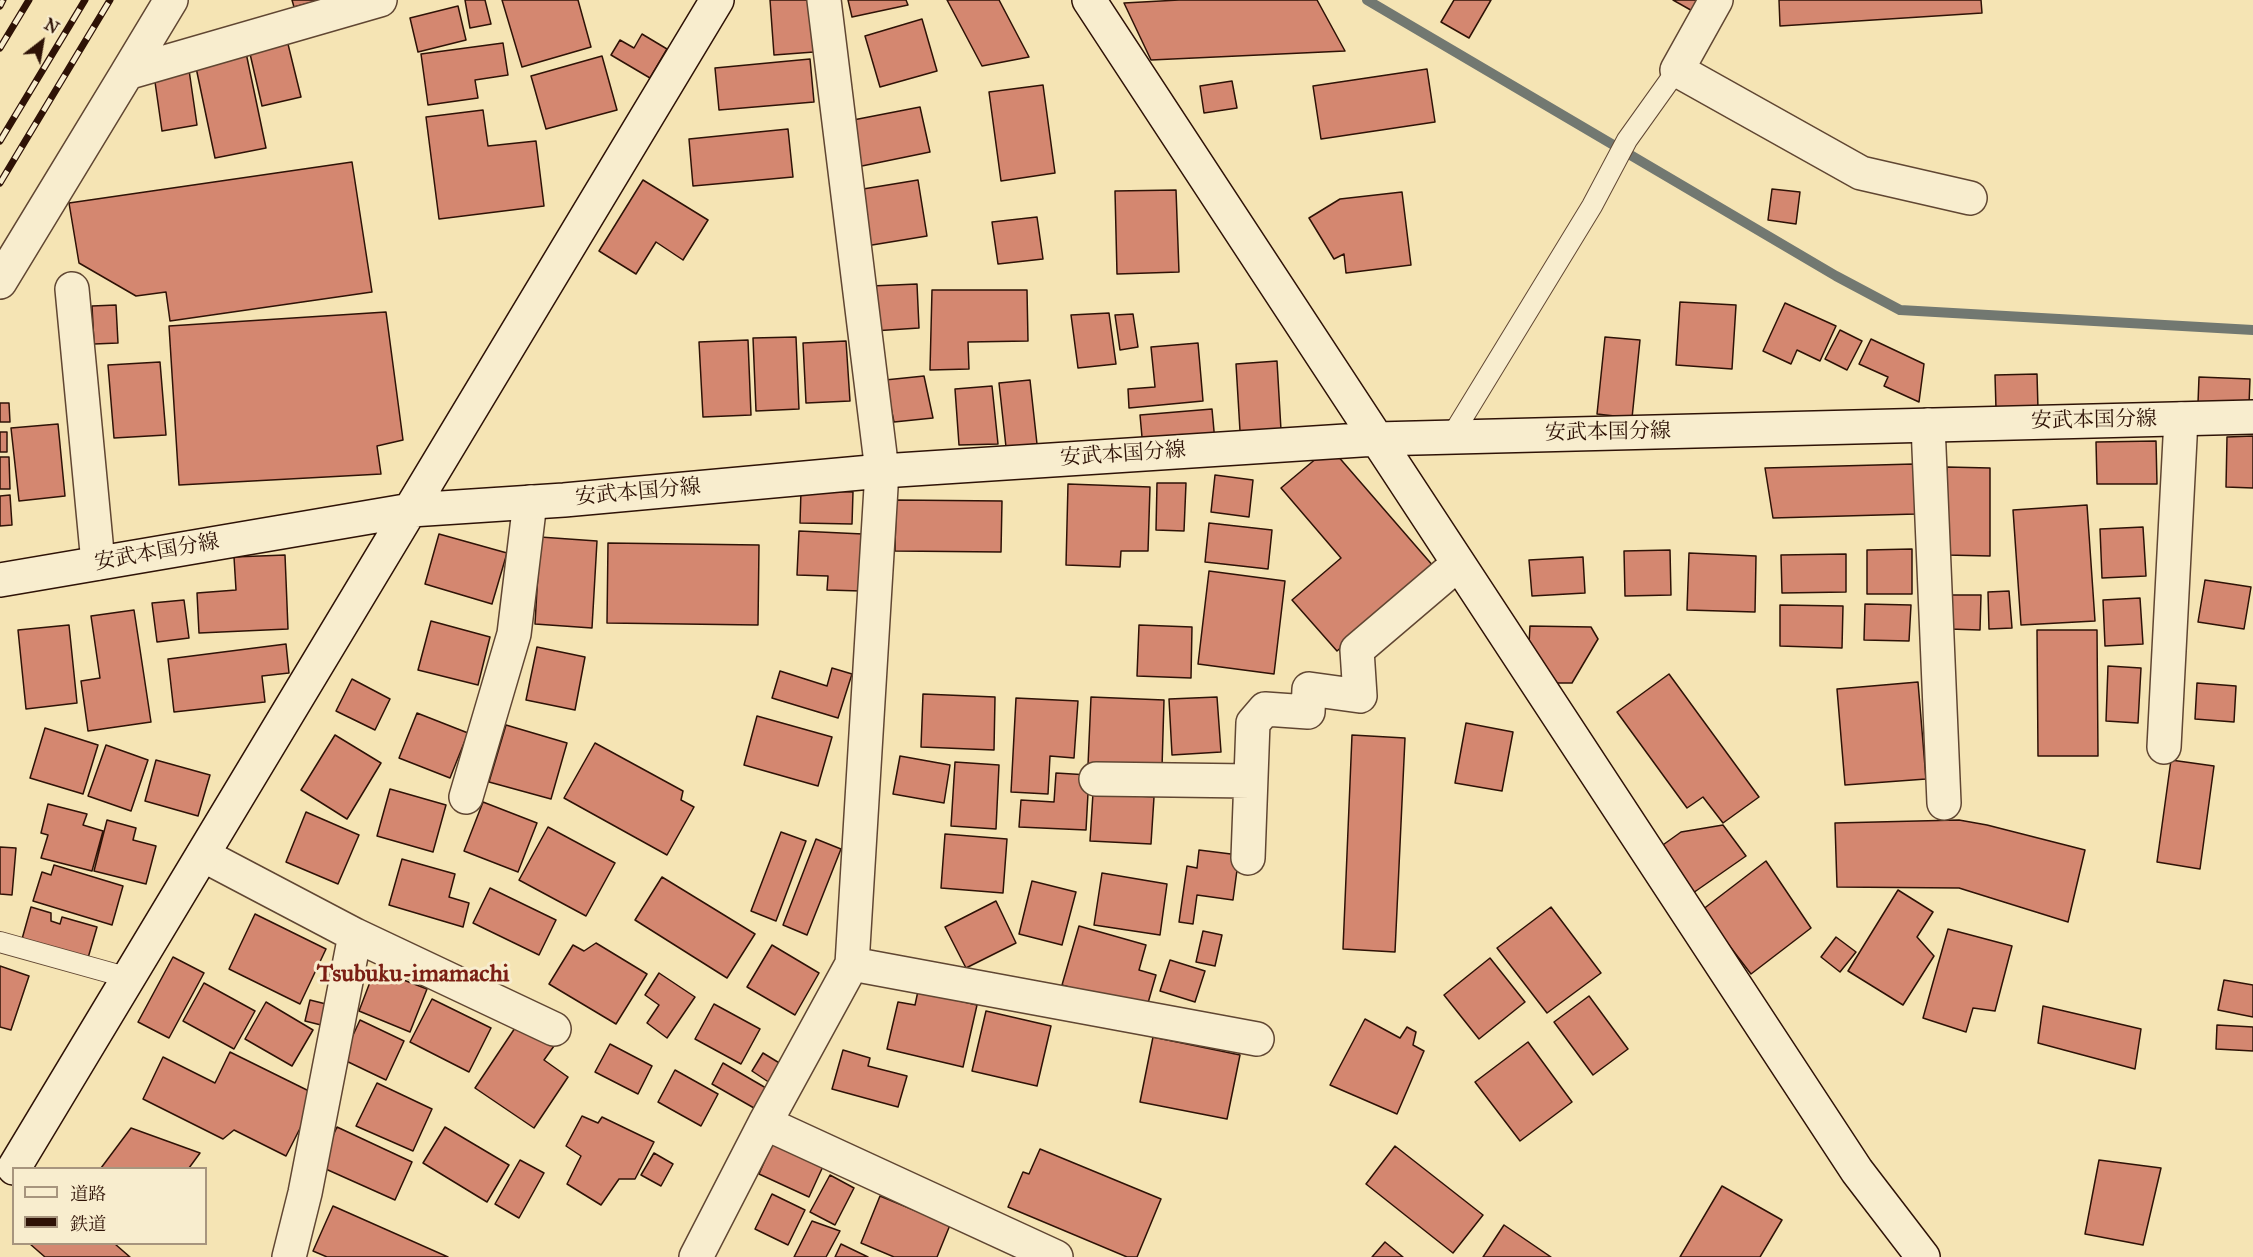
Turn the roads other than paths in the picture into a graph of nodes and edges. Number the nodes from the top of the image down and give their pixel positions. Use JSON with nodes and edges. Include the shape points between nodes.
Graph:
{"nodes":[{"id":1,"x":171,"y":0,"type":"edge"},
{"id":2,"x":380,"y":0,"type":"edge"},
{"id":3,"x":717,"y":0,"type":"edge"},
{"id":4,"x":824,"y":0,"type":"edge"},
{"id":5,"x":1089,"y":0,"type":"edge"},
{"id":6,"x":1716,"y":0,"type":"edge"},
{"id":7,"x":1677,"y":70,"type":"junction"},
{"id":8,"x":127,"y":74,"type":"junction"},
{"id":9,"x":1970,"y":198,"type":"dead end"},
{"id":10,"x":0,"y":282,"type":"edge"},
{"id":11,"x":72,"y":289,"type":"dead end"},
{"id":12,"x":2253,"y":417,"type":"edge"},
{"id":13,"x":2181,"y":419,"type":"junction"},
{"id":14,"x":1928,"y":425,"type":"junction"},
{"id":15,"x":1451,"y":436,"type":"junction"},
{"id":16,"x":1376,"y":439,"type":"junction"},
{"id":17,"x":882,"y":471,"type":"junction"},
{"id":18,"x":530,"y":502,"type":"junction"},
{"id":19,"x":411,"y":510,"type":"junction"},
{"id":20,"x":98,"y":563,"type":"junction"},
{"id":21,"x":1458,"y":564,"type":"junction"},
{"id":22,"x":0,"y":580,"type":"edge"},
{"id":23,"x":2164,"y":747,"type":"dead end"},
{"id":24,"x":1096,"y":779,"type":"dead end"},
{"id":25,"x":1250,"y":781,"type":"junction"},
{"id":26,"x":466,"y":797,"type":"dead end"},
{"id":27,"x":1944,"y":803,"type":"dead end"},
{"id":28,"x":203,"y":855,"type":"junction"},
{"id":29,"x":1248,"y":858,"type":"dead end"},
{"id":30,"x":355,"y":935,"type":"junction"},
{"id":31,"x":0,"y":942,"type":"edge"},
{"id":32,"x":852,"y":964,"type":"junction"},
{"id":33,"x":129,"y":978,"type":"junction"},
{"id":34,"x":554,"y":1029,"type":"dead end"},
{"id":35,"x":1257,"y":1039,"type":"dead end"},
{"id":36,"x":765,"y":1124,"type":"junction"},
{"id":37,"x":15,"y":1167,"type":"edge"},
{"id":38,"x":12,"y":1172,"type":"edge"},
{"id":39,"x":0,"y":1192,"type":"edge"},
{"id":40,"x":289,"y":1257,"type":"edge"},
{"id":41,"x":696,"y":1257,"type":"edge"},
{"id":42,"x":1056,"y":1257,"type":"edge"},
{"id":43,"x":1923,"y":1257,"type":"edge"}],
"edges":[{"from":1,"to":8,"type":"street"},
{"from":2,"to":8,"type":"street"},
{"from":3,"to":19,"type":"street"},
{"from":4,"to":17,"type":"street"},
{"from":5,"to":16,"type":"street"},
{"from":6,"to":7,"type":"street"},
{"from":7,"to":9,"type":"street","via":[[1861,173]]},
{"from":7,"to":15,"type":"lane","via":[[1627,140],[1592,206]]},
{"from":8,"to":10,"type":"street"},
{"from":11,"to":20,"type":"street"},
{"from":12,"to":13,"type":"street","name":"安武本国分線"},
{"from":13,"to":14,"type":"street","name":"安武本国分線"},
{"from":13,"to":23,"type":"street"},
{"from":14,"to":15,"type":"street","name":"安武本国分線"},
{"from":14,"to":27,"type":"street"},
{"from":15,"to":16,"type":"street","name":"安武本国分線"},
{"from":16,"to":17,"type":"street","name":"安武本国分線"},
{"from":16,"to":21,"type":"street"},
{"from":17,"to":18,"type":"street","name":"安武本国分線"},
{"from":17,"to":32,"type":"street"},
{"from":18,"to":19,"type":"street","name":"安武本国分線"},
{"from":18,"to":26,"type":"street","via":[[514,634]]},
{"from":19,"to":20,"type":"street","name":"安武本国分線"},
{"from":19,"to":28,"type":"street"},
{"from":20,"to":22,"type":"street","name":"安武本国分線"},
{"from":21,"to":25,"type":"street","via":[[1357,650],[1360,696],[1310,689],[1308,712],[1265,709],[1252,723]]},
{"from":21,"to":43,"type":"street","via":[[1857,1170]]},
{"from":24,"to":25,"type":"street"},
{"from":25,"to":29,"type":"street"},
{"from":28,"to":30,"type":"street"},
{"from":28,"to":33,"type":"street"},
{"from":30,"to":34,"type":"street"},
{"from":30,"to":40,"type":"street"},
{"from":31,"to":33,"type":"lane"},
{"from":32,"to":35,"type":"street"},
{"from":32,"to":36,"type":"street"},
{"from":33,"to":37,"type":"street"},
{"from":36,"to":41,"type":"street"},
{"from":36,"to":42,"type":"street"},
{"from":38,"to":39,"type":"street"}]}
